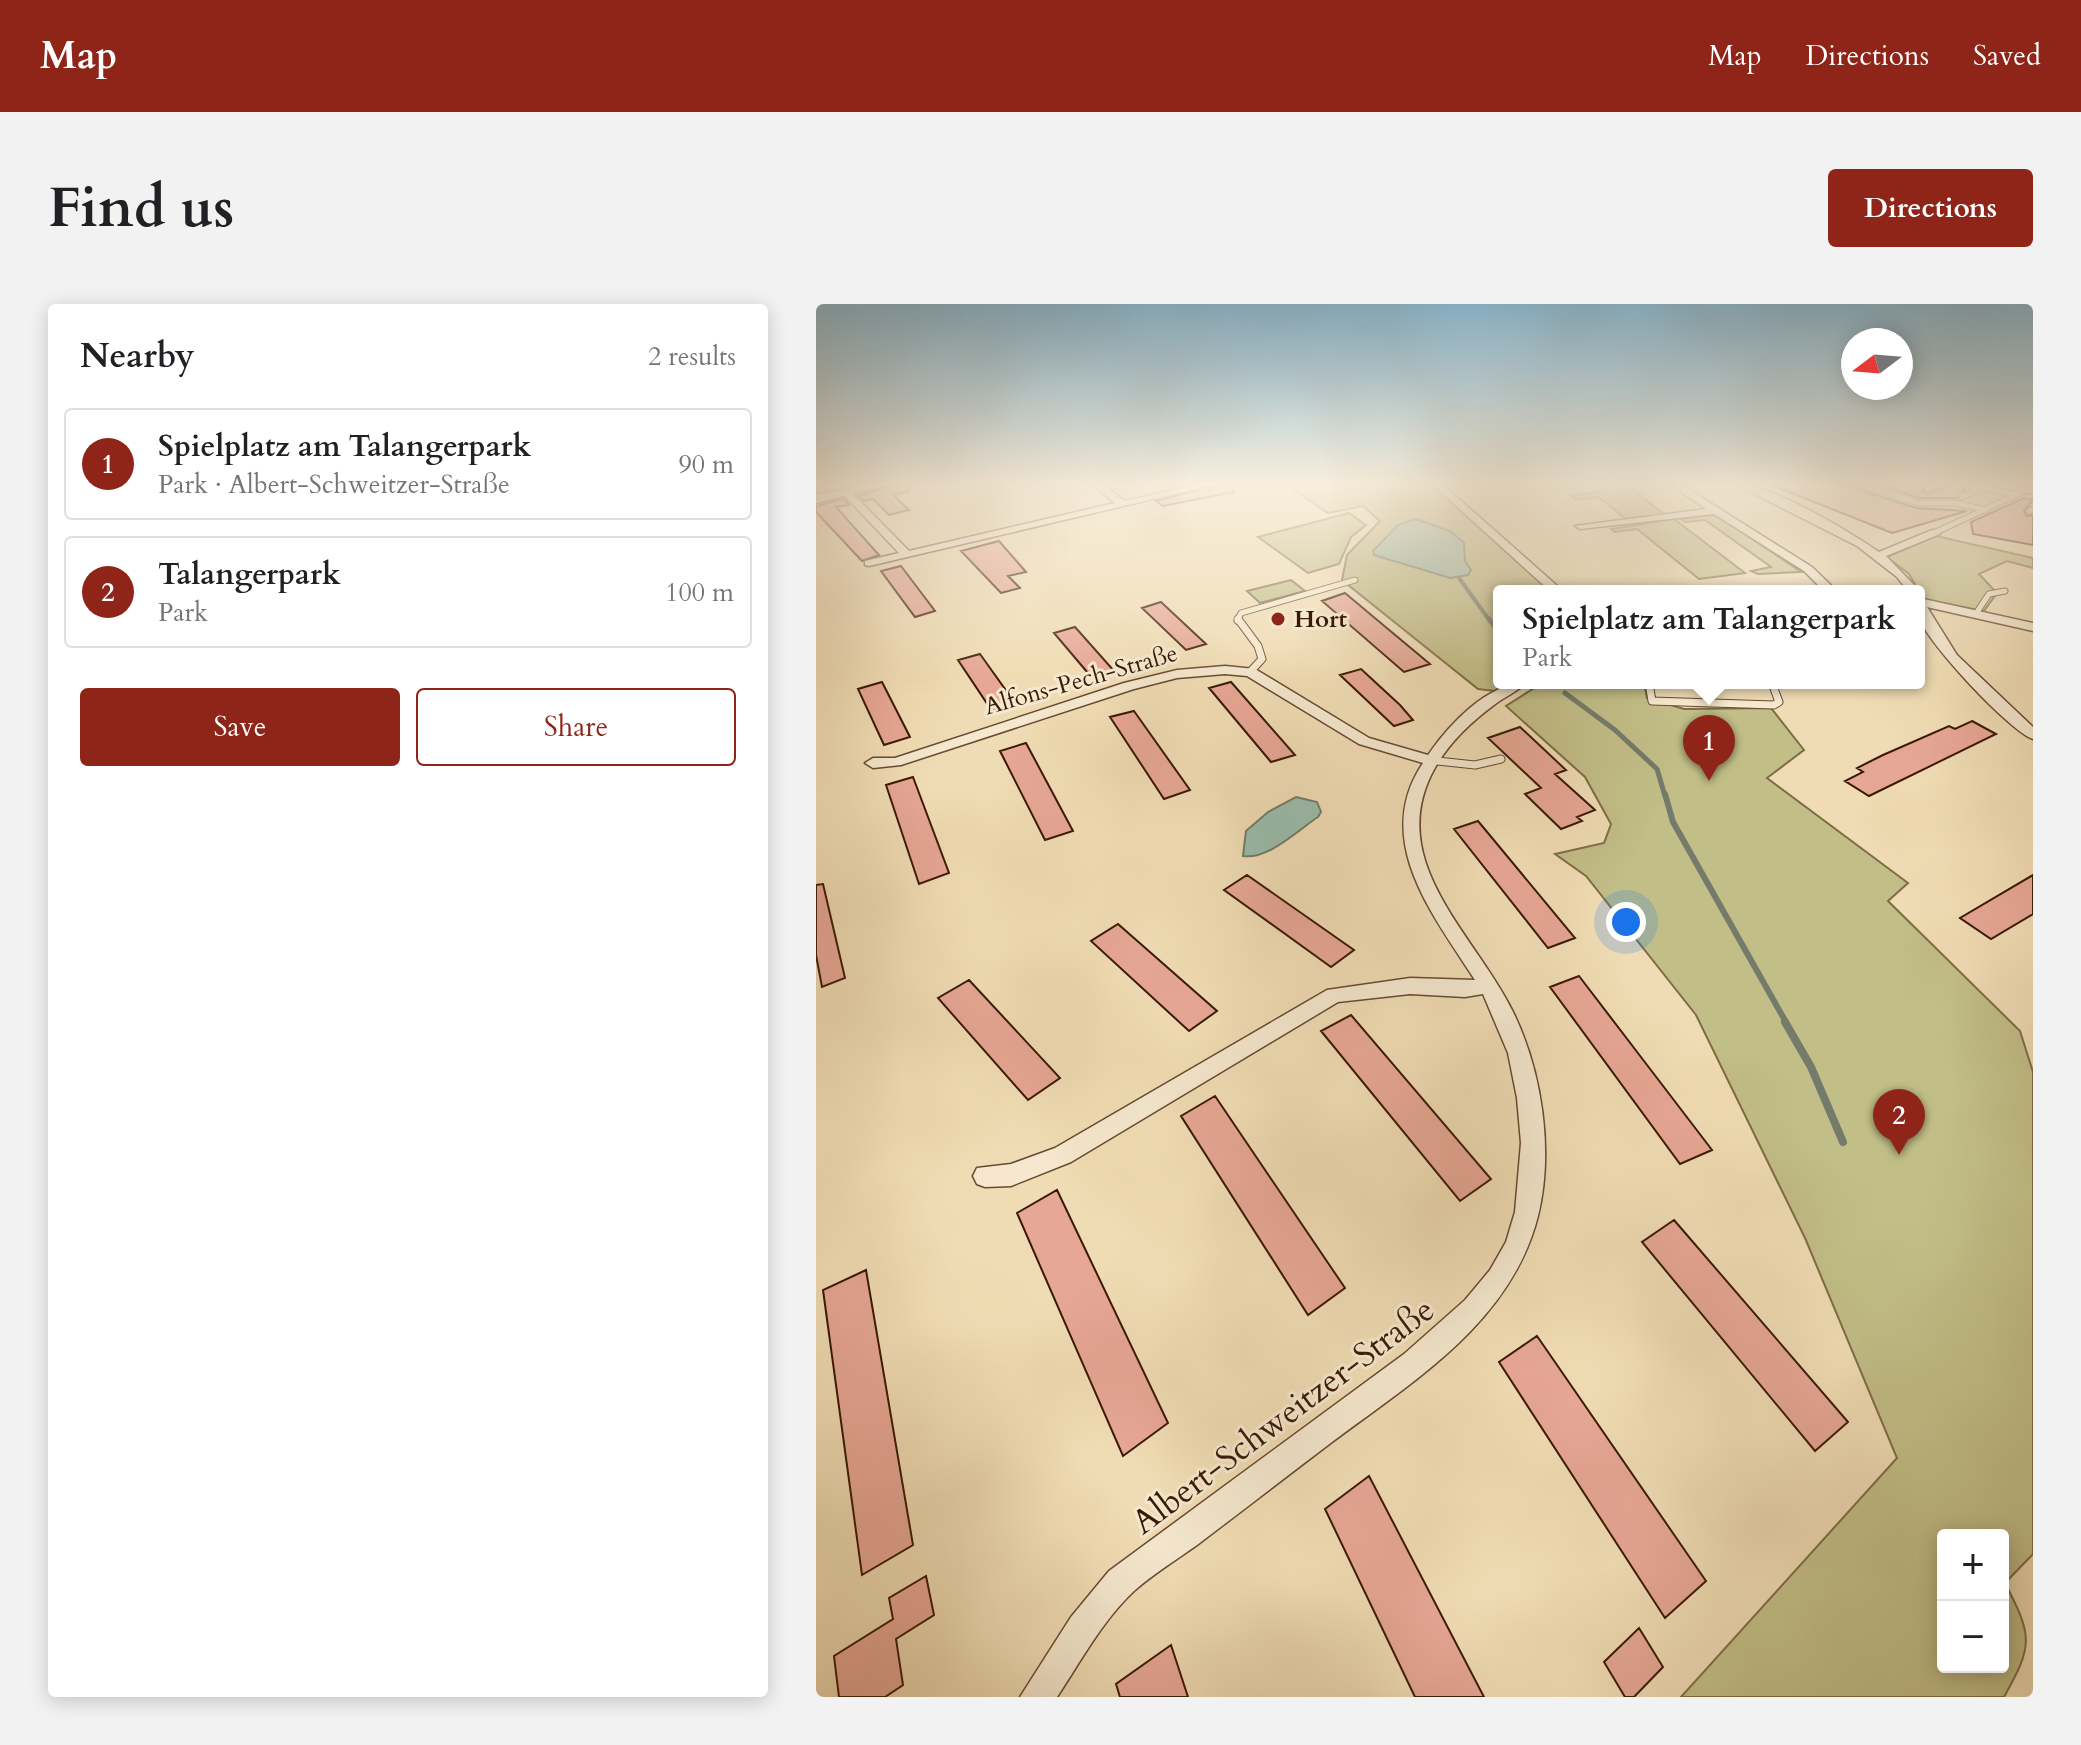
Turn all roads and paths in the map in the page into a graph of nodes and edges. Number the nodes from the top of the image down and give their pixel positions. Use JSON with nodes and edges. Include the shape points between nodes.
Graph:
{"nodes":[{"id":1,"x":901,"y":549,"type":"edge"},
{"id":2,"x":928,"y":549,"type":"edge"},
{"id":3,"x":1510,"y":549,"type":"edge"},
{"id":4,"x":1776,"y":549,"type":"edge"},
{"id":5,"x":1865,"y":549,"type":"edge"},
{"id":6,"x":1895,"y":549,"type":"edge"},
{"id":7,"x":906,"y":554,"type":"junction"},
{"id":8,"x":1878,"y":556,"type":"junction"},
{"id":9,"x":869,"y":563,"type":"dead end"},
{"id":10,"x":1355,"y":580,"type":"dead end"},
{"id":11,"x":1550,"y":585,"type":"edge"},
{"id":12,"x":1825,"y":585,"type":"edge"},
{"id":13,"x":1910,"y":585,"type":"edge"},
{"id":14,"x":2005,"y":591,"type":"dead end"},
{"id":15,"x":1925,"y":603,"type":"edge"},
{"id":16,"x":1977,"y":612,"type":"junction"},
{"id":17,"x":1925,"y":619,"type":"edge"},
{"id":18,"x":2033,"y":627,"type":"edge"},
{"id":19,"x":1250,"y":672,"type":"junction"},
{"id":20,"x":1510,"y":689,"type":"edge"},
{"id":21,"x":1650,"y":689,"type":"edge"},
{"id":22,"x":1774,"y":689,"type":"edge"},
{"id":23,"x":2033,"y":735,"type":"edge"},
{"id":24,"x":1501,"y":759,"type":"dead end"},
{"id":25,"x":1428,"y":760,"type":"junction"},
{"id":26,"x":873,"y":763,"type":"dead end"},
{"id":27,"x":1489,"y":985,"type":"junction"},
{"id":28,"x":985,"y":1176,"type":"dead end"},
{"id":29,"x":1037,"y":1697,"type":"edge"}],
"edges":[{"from":1,"to":7,"type":"street"},
{"from":2,"to":7,"type":"street"},
{"from":3,"to":11,"type":"street"},
{"from":4,"to":12,"type":"street"},
{"from":5,"to":8,"type":"street"},
{"from":6,"to":8,"type":"street"},
{"from":7,"to":9,"type":"street"},
{"from":8,"to":13,"type":"street"},
{"from":10,"to":19,"type":"lane","via":[[1241,613],[1237,620],[1262,659]]},
{"from":14,"to":16,"type":"lane","via":[[1989,594]]},
{"from":15,"to":16,"type":"street"},
{"from":16,"to":18,"type":"street"},
{"from":17,"to":23,"type":"street","via":[[1940,643]]},
{"from":19,"to":25,"type":"street","name":"Alfons-Pech-Straße","via":[[1364,741]]},
{"from":19,"to":26,"type":"street","name":"Alfons-Pech-Straße","via":[[1205,670],[1152,680],[896,762]]},
{"from":20,"to":25,"type":"street","name":"Albert-Schweitzer-Straße","via":[[1470,715]]},
{"from":21,"to":22,"type":"lane","via":[[1652,701],[1774,705],[1779,702]]},
{"from":24,"to":25,"type":"lane","via":[[1475,765]]},
{"from":25,"to":27,"type":"street","name":"Albert-Schweitzer-Straße","via":[[1413,813],[1413,846],[1425,887]]},
{"from":27,"to":28,"type":"street","via":[[1410,986],[1334,995],[1063,1155],[1011,1175]]},
{"from":27,"to":29,"type":"street","name":"Albert-Schweitzer-Straße","via":[[1511,1029],[1533,1122],[1527,1214],[1500,1274],[1468,1317],[1412,1365],[1113,1588]]}]}
